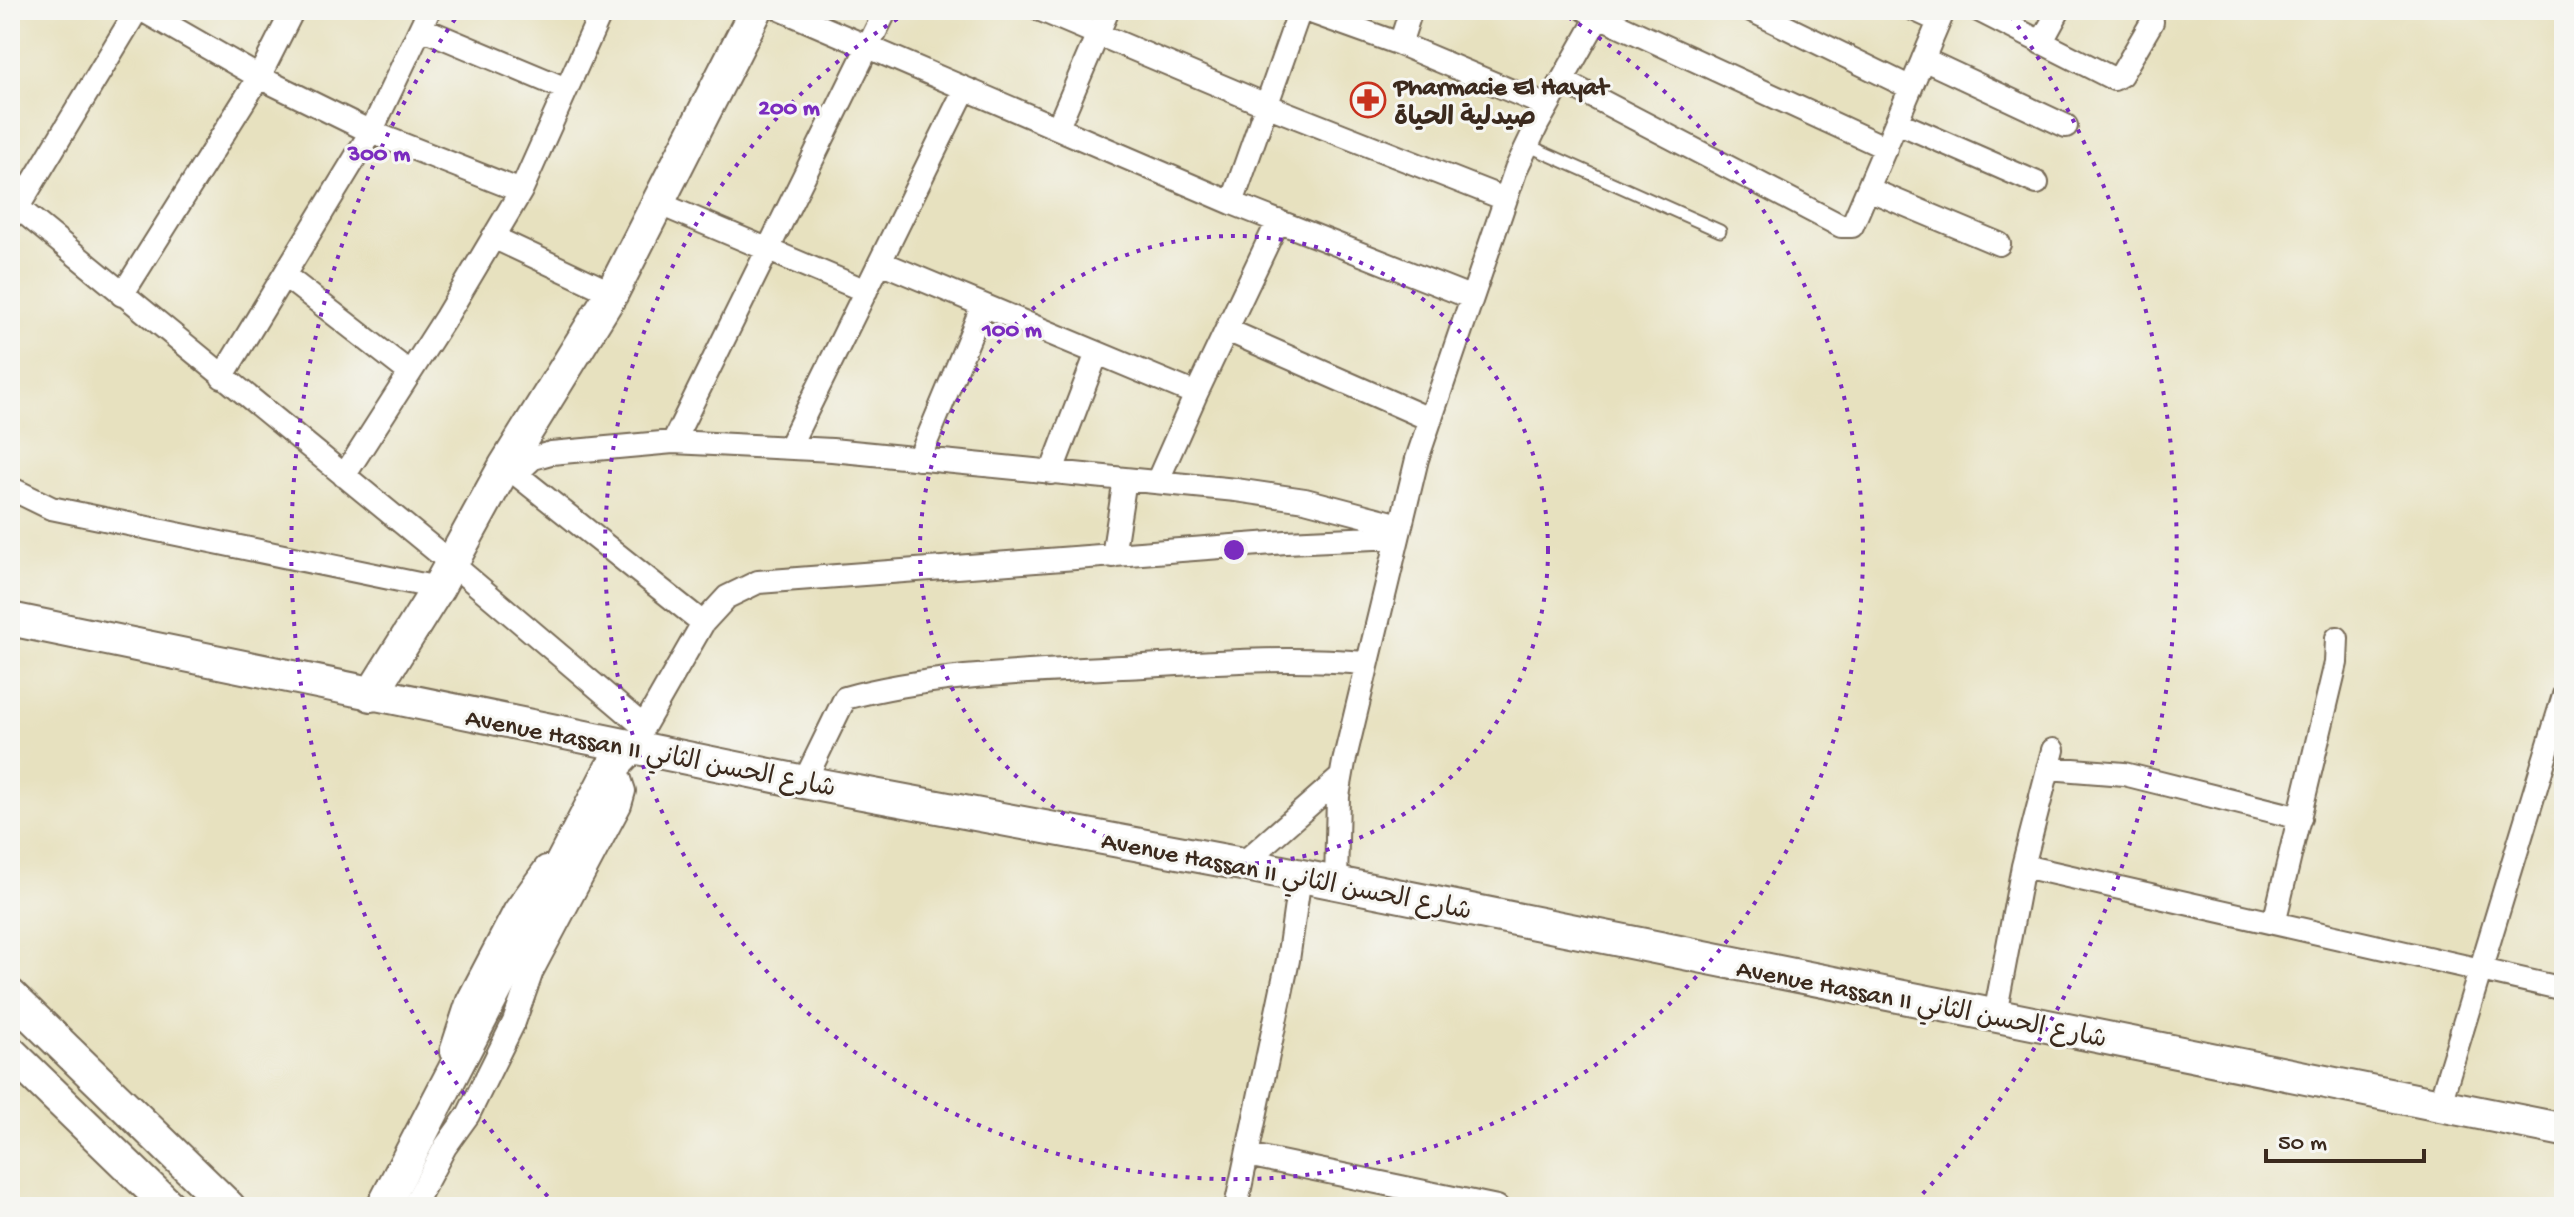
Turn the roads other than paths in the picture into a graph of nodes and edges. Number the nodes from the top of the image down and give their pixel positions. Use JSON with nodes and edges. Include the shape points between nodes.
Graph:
{"nodes":[{"id":1,"x":140,"y":10,"type":"edge"},
{"id":2,"x":293,"y":10,"type":"edge"},
{"id":3,"x":602,"y":10,"type":"edge"},
{"id":4,"x":756,"y":10,"type":"edge"},
{"id":5,"x":782,"y":10,"type":"edge"},
{"id":6,"x":886,"y":10,"type":"edge"},
{"id":7,"x":1041,"y":10,"type":"edge"},
{"id":8,"x":1108,"y":10,"type":"edge"},
{"id":9,"x":1302,"y":10,"type":"edge"},
{"id":10,"x":1411,"y":10,"type":"edge"},
{"id":11,"x":1751,"y":10,"type":"edge"},
{"id":12,"x":1915,"y":10,"type":"edge"},
{"id":13,"x":1978,"y":10,"type":"edge"},
{"id":14,"x":2059,"y":10,"type":"edge"},
{"id":15,"x":2151,"y":10,"type":"edge"},
{"id":16,"x":1595,"y":12,"type":"edge"},
{"id":17,"x":1941,"y":16,"type":"edge"},
{"id":18,"x":425,"y":19,"type":"edge"},
{"id":19,"x":1098,"y":35,"type":"junction"},
{"id":20,"x":2041,"y":43,"type":"junction"},
{"id":21,"x":1400,"y":44,"type":"junction"},
{"id":22,"x":869,"y":48,"type":"junction"},
{"id":23,"x":1923,"y":59,"type":"junction"},
{"id":24,"x":259,"y":77,"type":"junction"},
{"id":25,"x":1563,"y":81,"type":"junction"},
{"id":26,"x":1911,"y":88,"type":"junction"},
{"id":27,"x":566,"y":89,"type":"junction"},
{"id":28,"x":965,"y":89,"type":"junction"},
{"id":29,"x":1266,"y":105,"type":"junction"},
{"id":30,"x":1547,"y":106,"type":"junction"},
{"id":31,"x":1897,"y":122,"type":"junction"},
{"id":32,"x":2066,"y":126,"type":"dead end"},
{"id":33,"x":1058,"y":127,"type":"junction"},
{"id":34,"x":371,"y":132,"type":"junction"},
{"id":35,"x":1527,"y":145,"type":"junction"},
{"id":36,"x":1886,"y":148,"type":"junction"},
{"id":37,"x":2037,"y":183,"type":"dead end"},
{"id":38,"x":1868,"y":189,"type":"junction"},
{"id":39,"x":521,"y":191,"type":"junction"},
{"id":40,"x":1505,"y":199,"type":"junction"},
{"id":41,"x":1232,"y":203,"type":"junction"},
{"id":42,"x":14,"y":204,"type":"edge"},
{"id":43,"x":660,"y":204,"type":"junction"},
{"id":44,"x":1278,"y":221,"type":"junction"},
{"id":45,"x":1720,"y":231,"type":"dead end"},
{"id":46,"x":493,"y":237,"type":"junction"},
{"id":47,"x":1999,"y":244,"type":"dead end"},
{"id":48,"x":768,"y":250,"type":"junction"},
{"id":49,"x":880,"y":262,"type":"junction"},
{"id":50,"x":284,"y":275,"type":"junction"},
{"id":51,"x":866,"y":291,"type":"junction"},
{"id":52,"x":612,"y":293,"type":"junction"},
{"id":53,"x":122,"y":295,"type":"junction"},
{"id":54,"x":1470,"y":297,"type":"junction"},
{"id":55,"x":983,"y":305,"type":"junction"},
{"id":56,"x":1227,"y":330,"type":"junction"},
{"id":57,"x":1097,"y":353,"type":"junction"},
{"id":58,"x":410,"y":373,"type":"junction"},
{"id":59,"x":222,"y":377,"type":"junction"},
{"id":60,"x":1196,"y":394,"type":"junction"},
{"id":61,"x":1429,"y":419,"type":"junction"},
{"id":62,"x":673,"y":442,"type":"junction"},
{"id":63,"x":789,"y":447,"type":"junction"},
{"id":64,"x":919,"y":459,"type":"junction"},
{"id":65,"x":511,"y":469,"type":"junction"},
{"id":66,"x":1051,"y":473,"type":"junction"},
{"id":67,"x":344,"y":476,"type":"junction"},
{"id":68,"x":1125,"y":479,"type":"junction"},
{"id":69,"x":1157,"y":482,"type":"junction"},
{"id":70,"x":10,"y":488,"type":"edge"},
{"id":71,"x":1398,"y":531,"type":"junction"},
{"id":72,"x":1113,"y":556,"type":"junction"},
{"id":73,"x":444,"y":576,"type":"junction"},
{"id":74,"x":10,"y":619,"type":"edge"},
{"id":75,"x":703,"y":623,"type":"junction"},
{"id":76,"x":2337,"y":638,"type":"dead end"},
{"id":77,"x":1365,"y":663,"type":"junction"},
{"id":78,"x":371,"y":695,"type":"junction"},
{"id":79,"x":2564,"y":695,"type":"edge"},
{"id":80,"x":637,"y":737,"type":"junction"},
{"id":81,"x":1341,"y":777,"type":"junction"},
{"id":82,"x":620,"y":779,"type":"junction"},
{"id":83,"x":804,"y":782,"type":"junction"},
{"id":84,"x":590,"y":812,"type":"junction"},
{"id":85,"x":2300,"y":818,"type":"junction"},
{"id":86,"x":1242,"y":864,"type":"junction"},
{"id":87,"x":2023,"y":866,"type":"junction"},
{"id":88,"x":1300,"y":876,"type":"junction"},
{"id":89,"x":1336,"y":883,"type":"junction"},
{"id":90,"x":2274,"y":923,"type":"junction"},
{"id":91,"x":2481,"y":970,"type":"junction"},
{"id":92,"x":2564,"y":989,"type":"edge"},
{"id":93,"x":10,"y":995,"type":"edge"},
{"id":94,"x":1995,"y":1015,"type":"junction"},
{"id":95,"x":10,"y":1052,"type":"edge"},
{"id":96,"x":2439,"y":1106,"type":"junction"},
{"id":97,"x":2564,"y":1130,"type":"edge"},
{"id":98,"x":1247,"y":1155,"type":"junction"},
{"id":99,"x":170,"y":1207,"type":"edge"},
{"id":100,"x":229,"y":1207,"type":"edge"},
{"id":101,"x":370,"y":1207,"type":"edge"},
{"id":102,"x":383,"y":1207,"type":"edge"},
{"id":103,"x":400,"y":1207,"type":"edge"},
{"id":104,"x":413,"y":1207,"type":"edge"},
{"id":105,"x":1236,"y":1207,"type":"edge"},
{"id":106,"x":1497,"y":1207,"type":"edge"}],
"edges":[{"from":1,"to":24,"type":"street"},
{"from":1,"to":42,"type":"street"},
{"from":2,"to":24,"type":"street"},
{"from":3,"to":27,"type":"street"},
{"from":4,"to":43,"type":"main road"},
{"from":5,"to":22,"type":"street"},
{"from":6,"to":22,"type":"street"},
{"from":7,"to":19,"type":"street"},
{"from":8,"to":19,"type":"street"},
{"from":9,"to":21,"type":"street"},
{"from":9,"to":29,"type":"street"},
{"from":10,"to":21,"type":"street"},
{"from":11,"to":26,"type":"street"},
{"from":12,"to":17,"type":"street"},
{"from":13,"to":20,"type":"street"},
{"from":14,"to":20,"type":"street"},
{"from":15,"to":20,"type":"street","via":[[2152,22],[2114,79]]},
{"from":16,"to":25,"type":"street"},
{"from":16,"to":36,"type":"street"},
{"from":17,"to":23,"type":"street"},
{"from":18,"to":27,"type":"street"},
{"from":18,"to":34,"type":"street"},
{"from":19,"to":29,"type":"street"},
{"from":19,"to":33,"type":"street"},
{"from":21,"to":30,"type":"street"},
{"from":22,"to":28,"type":"street"},
{"from":22,"to":48,"type":"street"},
{"from":23,"to":26,"type":"street"},
{"from":23,"to":32,"type":"street"},
{"from":24,"to":34,"type":"street"},
{"from":24,"to":53,"type":"street"},
{"from":25,"to":30,"type":"street"},
{"from":25,"to":38,"type":"street","via":[[1841,226],[1852,226]]},
{"from":26,"to":31,"type":"street"},
{"from":27,"to":39,"type":"street"},
{"from":28,"to":33,"type":"street"},
{"from":28,"to":49,"type":"street"},
{"from":29,"to":40,"type":"street"},
{"from":29,"to":41,"type":"street"},
{"from":30,"to":35,"type":"street"},
{"from":31,"to":36,"type":"street"},
{"from":31,"to":37,"type":"street"},
{"from":33,"to":41,"type":"street"},
{"from":34,"to":39,"type":"street"},
{"from":34,"to":50,"type":"street"},
{"from":35,"to":40,"type":"street"},
{"from":35,"to":45,"type":"lane"},
{"from":36,"to":38,"type":"street"},
{"from":38,"to":47,"type":"street"},
{"from":39,"to":46,"type":"street"},
{"from":40,"to":54,"type":"street"},
{"from":41,"to":44,"type":"street"},
{"from":42,"to":53,"type":"street"},
{"from":43,"to":48,"type":"street"},
{"from":43,"to":52,"type":"main road"},
{"from":44,"to":54,"type":"street"},
{"from":44,"to":56,"type":"street"},
{"from":46,"to":52,"type":"street"},
{"from":46,"to":58,"type":"street"},
{"from":48,"to":51,"type":"street"},
{"from":48,"to":62,"type":"street"},
{"from":49,"to":51,"type":"street"},
{"from":49,"to":55,"type":"street"},
{"from":50,"to":58,"type":"street"},
{"from":50,"to":59,"type":"street"},
{"from":51,"to":63,"type":"street"},
{"from":52,"to":65,"type":"main road"},
{"from":53,"to":59,"type":"street"},
{"from":54,"to":61,"type":"street"},
{"from":55,"to":57,"type":"street"},
{"from":55,"to":64,"type":"street"},
{"from":56,"to":60,"type":"street"},
{"from":56,"to":61,"type":"street"},
{"from":57,"to":60,"type":"street"},
{"from":57,"to":66,"type":"street"},
{"from":58,"to":67,"type":"street"},
{"from":59,"to":67,"type":"street"},
{"from":60,"to":69,"type":"street"},
{"from":61,"to":71,"type":"street"},
{"from":62,"to":63,"type":"street"},
{"from":62,"to":65,"type":"street","via":[[551,453]]},
{"from":63,"to":64,"type":"street"},
{"from":64,"to":66,"type":"street"},
{"from":65,"to":73,"type":"main road"},
{"from":65,"to":75,"type":"street"},
{"from":66,"to":68,"type":"street"},
{"from":67,"to":73,"type":"street"},
{"from":68,"to":69,"type":"street"},
{"from":68,"to":72,"type":"street"},
{"from":69,"to":71,"type":"street","via":[[1305,500]]},
{"from":70,"to":73,"type":"street","via":[[51,508]]},
{"from":71,"to":72,"type":"street"},
{"from":71,"to":77,"type":"street"},
{"from":72,"to":75,"type":"street","via":[[758,582],[727,597]]},
{"from":73,"to":78,"type":"main road"},
{"from":73,"to":80,"type":"street"},
{"from":74,"to":78,"type":"main road","name":"Avenue Hassan II شارع الحسن الثاني"},
{"from":75,"to":80,"type":"street"},
{"from":76,"to":85,"type":"street","via":[[2336,663]]},
{"from":77,"to":81,"type":"street"},
{"from":77,"to":83,"type":"street","via":[[1246,660],[884,688],[845,698]]},
{"from":78,"to":80,"type":"main road","name":"Avenue Hassan II شارع الحسن الثاني"},
{"from":79,"to":91,"type":"street"},
{"from":80,"to":82,"type":"main road"},
{"from":80,"to":83,"type":"main road","name":"Avenue Hassan II شارع الحسن الثاني"},
{"from":80,"to":84,"type":"main road","via":[[610,770]]},
{"from":81,"to":86,"type":"street"},
{"from":81,"to":89,"type":"street"},
{"from":82,"to":103,"type":"main road"},
{"from":82,"to":104,"type":"street","via":[[620,805],[532,971],[514,1022],[468,1115]]},
{"from":83,"to":86,"type":"main road","name":"Avenue Hassan II شارع الحسن الثاني"},
{"from":84,"to":101,"type":"street","via":[[567,828],[542,875],[515,910],[463,1011],[453,1049]]},
{"from":84,"to":102,"type":"main road"},
{"from":85,"to":87,"type":"street","via":[[2051,759]]},
{"from":85,"to":90,"type":"street"},
{"from":86,"to":88,"type":"main road","name":"Avenue Hassan II شارع الحسن الثاني"},
{"from":87,"to":90,"type":"street"},
{"from":87,"to":94,"type":"street"},
{"from":88,"to":89,"type":"main road","name":"Avenue Hassan II شارع الحسن الثاني"},
{"from":88,"to":98,"type":"street"},
{"from":89,"to":94,"type":"main road","name":"Avenue Hassan II شارع الحسن الثاني"},
{"from":90,"to":91,"type":"street"},
{"from":91,"to":92,"type":"street"},
{"from":91,"to":96,"type":"street"},
{"from":93,"to":100,"type":"main road"},
{"from":94,"to":96,"type":"main road","name":"Avenue Hassan II شارع الحسن الثاني"},
{"from":95,"to":99,"type":"main road"},
{"from":96,"to":97,"type":"main road","name":"Avenue Hassan II شارع الحسن الثاني"},
{"from":98,"to":105,"type":"street"},
{"from":98,"to":106,"type":"street"}]}
